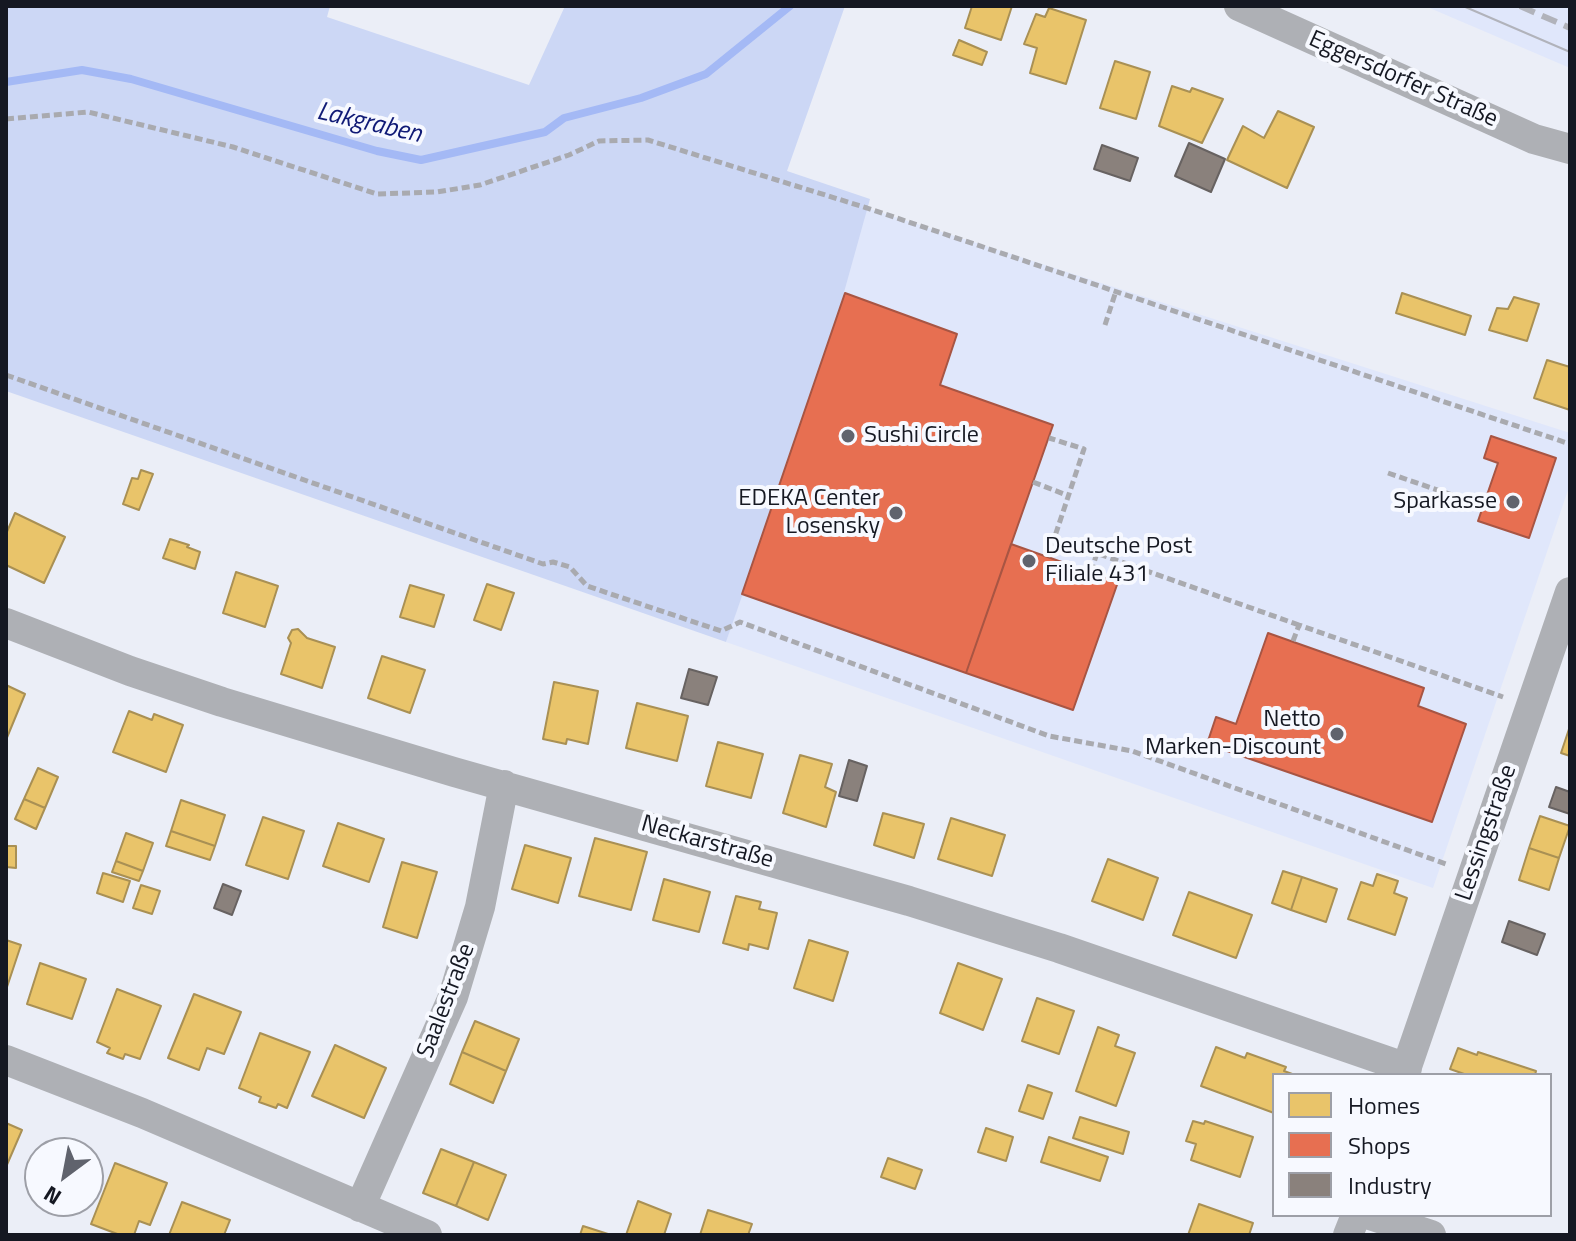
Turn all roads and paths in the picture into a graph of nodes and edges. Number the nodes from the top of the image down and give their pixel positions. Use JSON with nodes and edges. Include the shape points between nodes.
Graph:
{"nodes":[{"id":1,"x":1239,"y":6,"type":"edge"},
{"id":2,"x":6,"y":119,"type":"edge"},
{"id":3,"x":1570,"y":149,"type":"edge"},
{"id":4,"x":1116,"y":291,"type":"junction"},
{"id":5,"x":1105,"y":325,"type":"dead end"},
{"id":6,"x":6,"y":375,"type":"edge"},
{"id":7,"x":1049,"y":438,"type":"dead end"},
{"id":8,"x":1570,"y":444,"type":"edge"},
{"id":9,"x":1388,"y":473,"type":"dead end"},
{"id":10,"x":1033,"y":482,"type":"dead end"},
{"id":11,"x":1069,"y":496,"type":"junction"},
{"id":12,"x":1455,"y":496,"type":"dead end"},
{"id":13,"x":1054,"y":538,"type":"junction"},
{"id":14,"x":1097,"y":553,"type":"junction"},
{"id":15,"x":1048,"y":557,"type":"dead end"},
{"id":16,"x":1091,"y":572,"type":"dead end"},
{"id":17,"x":1568,"y":605,"type":"edge"},
{"id":18,"x":6,"y":623,"type":"edge"},
{"id":19,"x":1299,"y":625,"type":"junction"},
{"id":20,"x":1293,"y":641,"type":"dead end"},
{"id":21,"x":1503,"y":697,"type":"dead end"},
{"id":22,"x":504,"y":785,"type":"junction"},
{"id":23,"x":1446,"y":864,"type":"dead end"},
{"id":24,"x":6,"y":1060,"type":"edge"},
{"id":25,"x":1405,"y":1071,"type":"edge"},
{"id":26,"x":360,"y":1207,"type":"junction"},
{"id":27,"x":1376,"y":1217,"type":"edge"},
{"id":28,"x":427,"y":1235,"type":"edge"},
{"id":29,"x":1431,"y":1235,"type":"edge"}],
"edges":[{"from":1,"to":3,"type":"street","name":"Eggersdorfer Straße","via":[[1534,139]]},
{"from":2,"to":4,"type":"path","via":[[88,112],[233,147],[377,194],[480,185],[599,141],[648,140]]},
{"from":4,"to":5,"type":"path"},
{"from":4,"to":8,"type":"path"},
{"from":6,"to":23,"type":"path","via":[[543,564],[570,567],[587,586],[721,631],[740,622],[1049,736],[1132,751]]},
{"from":7,"to":11,"type":"path","via":[[1084,449]]},
{"from":9,"to":12,"type":"path"},
{"from":10,"to":11,"type":"path"},
{"from":11,"to":13,"type":"path"},
{"from":13,"to":14,"type":"path"},
{"from":13,"to":15,"type":"path"},
{"from":14,"to":16,"type":"path"},
{"from":14,"to":19,"type":"path"},
{"from":17,"to":25,"type":"street","name":"Lessingstraße"},
{"from":18,"to":22,"type":"street","name":"Neckarstraße","via":[[222,702]]},
{"from":19,"to":20,"type":"path"},
{"from":19,"to":21,"type":"path"},
{"from":22,"to":25,"type":"street","name":"Neckarstraße","via":[[1059,948]]},
{"from":22,"to":26,"type":"street","name":"Saalestraße","via":[[480,907],[453,997]]},
{"from":24,"to":26,"type":"street"},
{"from":26,"to":28,"type":"street"},
{"from":27,"to":29,"type":"street"}]}
